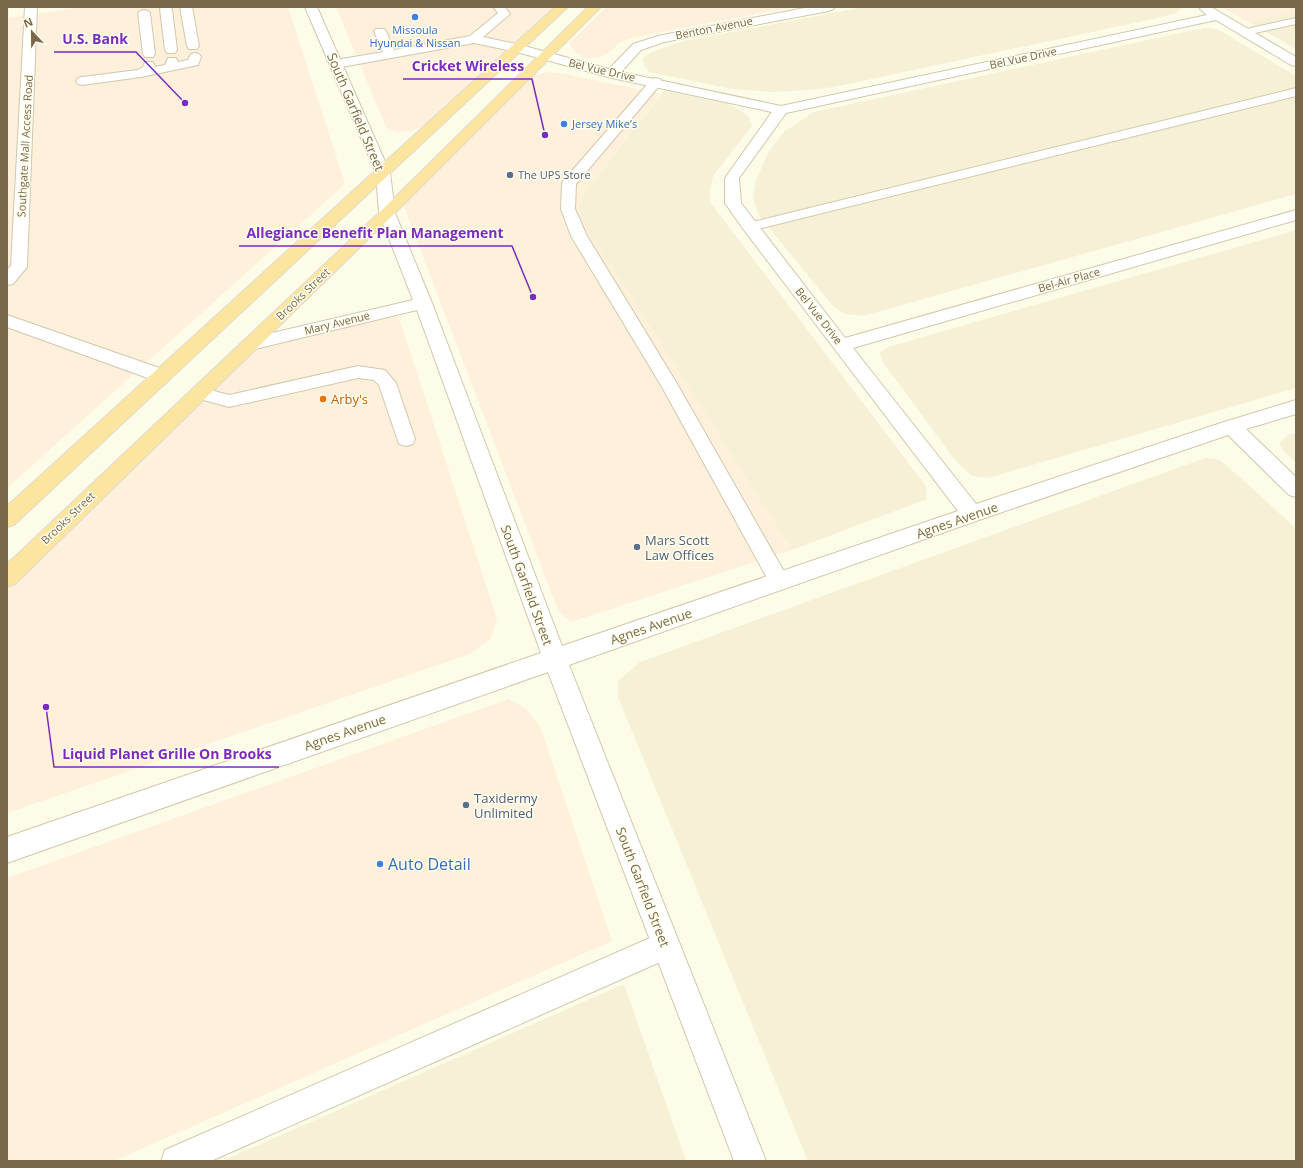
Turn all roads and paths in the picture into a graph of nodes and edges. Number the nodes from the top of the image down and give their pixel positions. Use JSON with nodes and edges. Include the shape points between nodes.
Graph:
{"nodes":[{"id":1,"x":186,"y":7,"type":"edge"},
{"id":2,"x":311,"y":7,"type":"edge"},
{"id":3,"x":499,"y":7,"type":"edge"},
{"id":4,"x":562,"y":7,"type":"edge"},
{"id":5,"x":595,"y":7,"type":"edge"},
{"id":6,"x":828,"y":7,"type":"edge"},
{"id":7,"x":1203,"y":7,"type":"edge"},
{"id":8,"x":35,"y":8,"type":"edge"},
{"id":9,"x":762,"y":8,"type":"edge"},
{"id":10,"x":166,"y":9,"type":"dead end"},
{"id":11,"x":144,"y":13,"type":"dead end"},
{"id":12,"x":1218,"y":16,"type":"junction"},
{"id":13,"x":772,"y":17,"type":"junction"},
{"id":14,"x":1296,"y":21,"type":"edge"},
{"id":15,"x":380,"y":31,"type":"dead end"},
{"id":16,"x":1246,"y":32,"type":"junction"},
{"id":17,"x":474,"y":39,"type":"junction"},
{"id":18,"x":517,"y":48,"type":"junction"},
{"id":19,"x":390,"y":54,"type":"junction"},
{"id":20,"x":544,"y":56,"type":"junction"},
{"id":21,"x":171,"y":60,"type":"junction"},
{"id":22,"x":1296,"y":62,"type":"edge"},
{"id":23,"x":146,"y":64,"type":"junction"},
{"id":24,"x":336,"y":64,"type":"junction"},
{"id":25,"x":612,"y":74,"type":"junction"},
{"id":26,"x":82,"y":81,"type":"dead end"},
{"id":27,"x":656,"y":82,"type":"junction"},
{"id":28,"x":1296,"y":92,"type":"edge"},
{"id":29,"x":781,"y":110,"type":"junction"},
{"id":30,"x":383,"y":173,"type":"junction"},
{"id":31,"x":387,"y":213,"type":"junction"},
{"id":32,"x":1296,"y":215,"type":"edge"},
{"id":33,"x":750,"y":227,"type":"junction"},
{"id":34,"x":7,"y":280,"type":"edge"},
{"id":35,"x":423,"y":303,"type":"junction"},
{"id":36,"x":7,"y":321,"type":"edge"},
{"id":37,"x":250,"y":344,"type":"junction"},
{"id":38,"x":842,"y":345,"type":"junction"},
{"id":39,"x":162,"y":376,"type":"junction"},
{"id":40,"x":199,"y":393,"type":"junction"},
{"id":41,"x":1296,"y":407,"type":"edge"},
{"id":42,"x":1231,"y":427,"type":"junction"},
{"id":43,"x":406,"y":439,"type":"dead end"},
{"id":44,"x":1296,"y":489,"type":"edge"},
{"id":45,"x":972,"y":514,"type":"junction"},
{"id":46,"x":7,"y":519,"type":"edge"},
{"id":47,"x":7,"y":578,"type":"edge"},
{"id":48,"x":779,"y":581,"type":"junction"},
{"id":49,"x":555,"y":659,"type":"junction"},
{"id":50,"x":7,"y":850,"type":"edge"},
{"id":51,"x":666,"y":945,"type":"junction"},
{"id":52,"x":176,"y":1161,"type":"edge"},
{"id":53,"x":750,"y":1161,"type":"edge"}],
"edges":[{"from":1,"to":21,"type":"lane","via":[[194,62]]},
{"from":2,"to":24,"type":"street","name":"South Garfield Street"},
{"from":3,"to":17,"type":"lane","via":[[504,14]]},
{"from":4,"to":18,"type":"highway"},
{"from":5,"to":20,"type":"highway","name":"Brooks Street"},
{"from":6,"to":13,"type":"street","name":"Benton Avenue"},
{"from":7,"to":12,"type":"street"},
{"from":8,"to":34,"type":"street","name":"Southgate Mall Access Road","via":[[19,266]]},
{"from":9,"to":13,"type":"street"},
{"from":10,"to":21,"type":"lane"},
{"from":11,"to":23,"type":"lane"},
{"from":12,"to":16,"type":"street"},
{"from":12,"to":29,"type":"street","name":"Bel Vue Drive"},
{"from":13,"to":25,"type":"street","name":"Benton Avenue","via":[[645,43],[637,47]]},
{"from":14,"to":16,"type":"lane"},
{"from":15,"to":19,"type":"lane"},
{"from":16,"to":22,"type":"street"},
{"from":17,"to":18,"type":"lane"},
{"from":17,"to":19,"type":"lane"},
{"from":18,"to":20,"type":"street","name":"Bel Vue Drive"},
{"from":18,"to":30,"type":"highway"},
{"from":19,"to":24,"type":"lane"},
{"from":20,"to":25,"type":"street","name":"Bel Vue Drive"},
{"from":20,"to":31,"type":"highway","name":"Brooks Street"},
{"from":21,"to":23,"type":"lane"},
{"from":23,"to":26,"type":"lane"},
{"from":24,"to":30,"type":"street","name":"South Garfield Street"},
{"from":25,"to":27,"type":"street","name":"Bel Vue Drive"},
{"from":27,"to":29,"type":"street","name":"Bel Vue Drive"},
{"from":27,"to":48,"type":"lane","via":[[569,183],[568,209],[580,236],[666,380]]},
{"from":28,"to":33,"type":"lane"},
{"from":29,"to":33,"type":"street","name":"Bel Vue Drive","via":[[732,178],[733,203]]},
{"from":30,"to":31,"type":"street","name":"South Garfield Street"},
{"from":30,"to":39,"type":"highway"},
{"from":31,"to":35,"type":"street","name":"South Garfield Street"},
{"from":31,"to":37,"type":"highway","name":"Brooks Street"},
{"from":32,"to":38,"type":"street","name":"Bel-Air Place"},
{"from":33,"to":38,"type":"street","name":"Bel Vue Drive"},
{"from":35,"to":37,"type":"street","name":"Mary Avenue"},
{"from":35,"to":49,"type":"street","name":"South Garfield Street"},
{"from":36,"to":39,"type":"street"},
{"from":37,"to":40,"type":"highway","name":"Brooks Street"},
{"from":38,"to":45,"type":"street","name":"Bel Vue Drive"},
{"from":39,"to":46,"type":"highway"},
{"from":40,"to":43,"type":"lane","via":[[229,401],[344,374],[380,374],[387,383]]},
{"from":40,"to":47,"type":"highway","name":"Brooks Street"},
{"from":41,"to":42,"type":"street","name":"Agnes Avenue"},
{"from":42,"to":44,"type":"street"},
{"from":42,"to":45,"type":"street","name":"Agnes Avenue"},
{"from":45,"to":48,"type":"street","name":"Agnes Avenue"},
{"from":48,"to":49,"type":"street","name":"Agnes Avenue"},
{"from":49,"to":50,"type":"street","name":"Agnes Avenue"},
{"from":49,"to":51,"type":"street","name":"South Garfield Street"},
{"from":51,"to":52,"type":"lane"},
{"from":51,"to":53,"type":"street","name":"South Garfield Street"}]}
